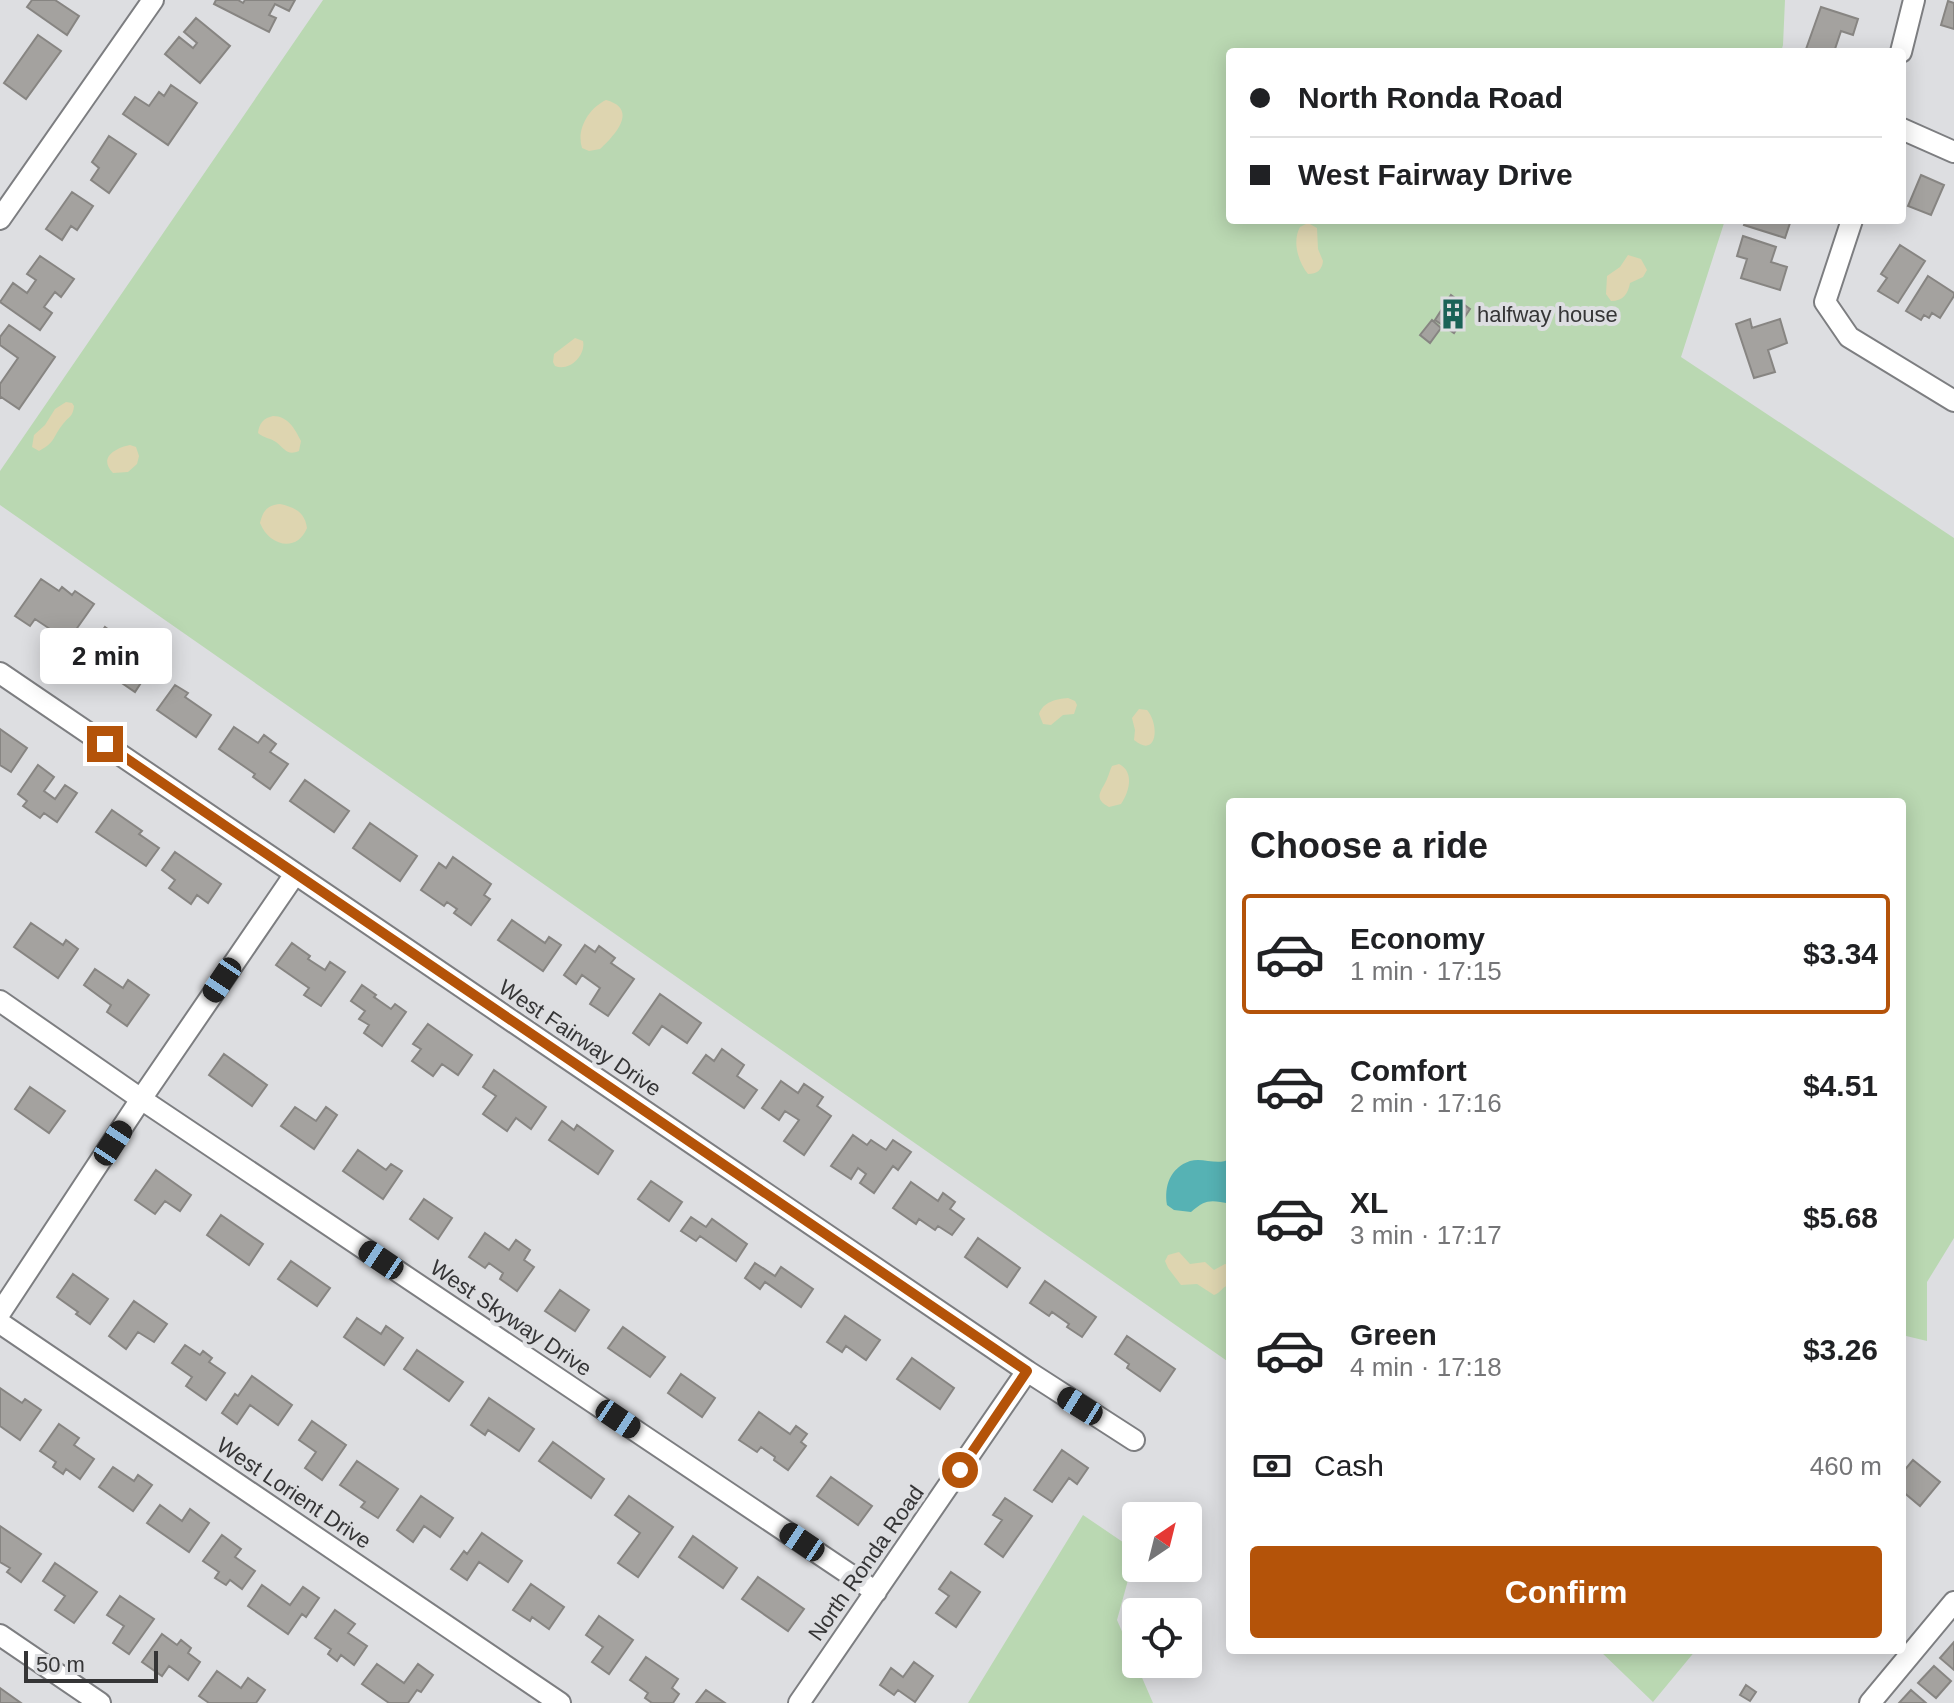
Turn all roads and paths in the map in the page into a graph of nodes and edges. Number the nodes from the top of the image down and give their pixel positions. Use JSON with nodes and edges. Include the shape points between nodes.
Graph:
{"nodes":[{"id":1,"x":153,"y":0,"type":"edge"},
{"id":2,"x":1914,"y":0,"type":"edge"},
{"id":3,"x":1902,"y":48,"type":"edge"},
{"id":4,"x":1906,"y":131,"type":"edge"},
{"id":5,"x":1954,"y":152,"type":"edge"},
{"id":6,"x":0,"y":219,"type":"edge"},
{"id":7,"x":1851,"y":224,"type":"edge"},
{"id":8,"x":1954,"y":401,"type":"edge"},
{"id":9,"x":0,"y":673,"type":"edge"},
{"id":10,"x":295,"y":874,"type":"junction"},
{"id":11,"x":0,"y":1001,"type":"edge"},
{"id":12,"x":141,"y":1099,"type":"junction"},
{"id":13,"x":0,"y":1313,"type":"edge"},
{"id":14,"x":0,"y":1323,"type":"edge"},
{"id":15,"x":1027,"y":1371,"type":"junction"},
{"id":16,"x":1134,"y":1440,"type":"dead end"},
{"id":17,"x":876,"y":1592,"type":"junction"},
{"id":18,"x":1954,"y":1602,"type":"edge"},
{"id":19,"x":0,"y":1635,"type":"edge"},
{"id":20,"x":100,"y":1703,"type":"edge"},
{"id":21,"x":560,"y":1703,"type":"edge"},
{"id":22,"x":799,"y":1703,"type":"edge"},
{"id":23,"x":1870,"y":1703,"type":"edge"}],
"edges":[{"from":1,"to":6,"type":"street"},
{"from":2,"to":3,"type":"street"},
{"from":4,"to":5,"type":"street"},
{"from":7,"to":8,"type":"street","via":[[1825,302],[1849,337]]},
{"from":9,"to":10,"type":"street","name":"West Fairway Drive"},
{"from":10,"to":12,"type":"street"},
{"from":10,"to":15,"type":"street","name":"West Fairway Drive"},
{"from":11,"to":12,"type":"street","name":"West Skyway Drive"},
{"from":12,"to":13,"type":"street"},
{"from":12,"to":17,"type":"street","name":"West Skyway Drive"},
{"from":14,"to":21,"type":"street","name":"West Lorient Drive"},
{"from":15,"to":16,"type":"street","name":"West Fairway Drive"},
{"from":15,"to":17,"type":"street","name":"North Ronda Road"},
{"from":17,"to":22,"type":"street","name":"North Ronda Road"},
{"from":18,"to":23,"type":"street"},
{"from":19,"to":20,"type":"street"}]}
